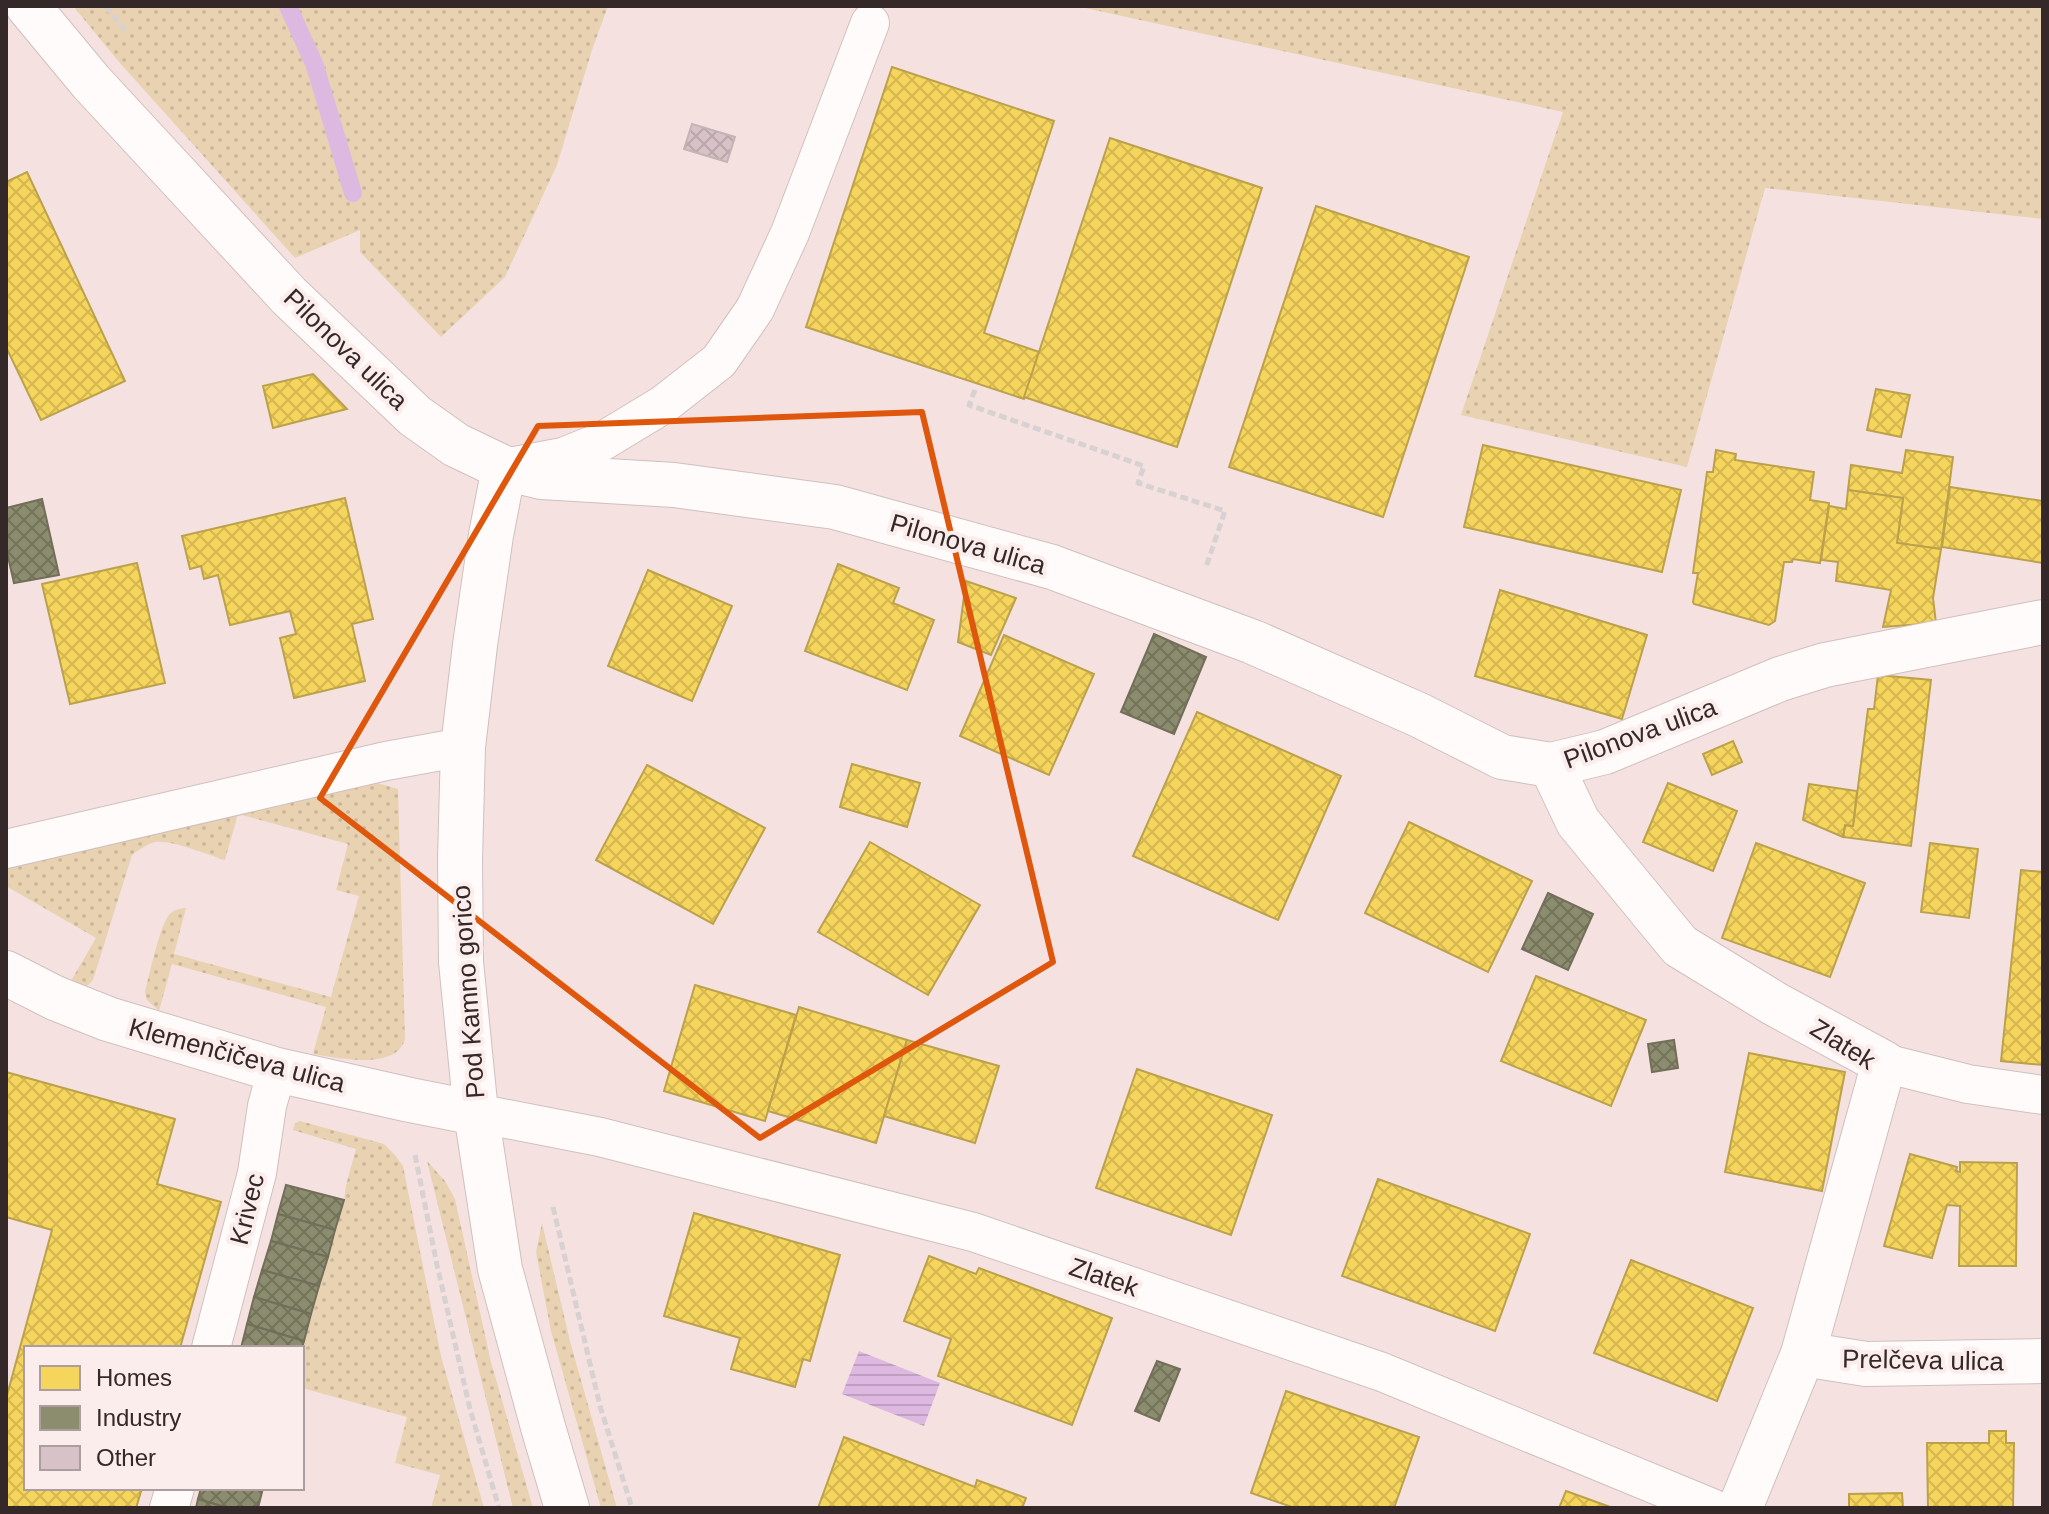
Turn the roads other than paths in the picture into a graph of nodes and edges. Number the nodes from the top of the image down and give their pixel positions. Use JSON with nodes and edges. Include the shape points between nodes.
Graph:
{"nodes":[{"id":1,"x":28,"y":6,"type":"edge"},
{"id":2,"x":870,"y":23,"type":"dead end"},
{"id":3,"x":504,"y":468,"type":"junction"},
{"id":4,"x":2043,"y":622,"type":"edge"},
{"id":5,"x":463,"y":747,"type":"junction"},
{"id":6,"x":1551,"y":765,"type":"junction"},
{"id":7,"x":6,"y":849,"type":"edge"},
{"id":8,"x":6,"y":973,"type":"edge"},
{"id":9,"x":1884,"y":1063,"type":"junction"},
{"id":10,"x":277,"y":1070,"type":"junction"},
{"id":11,"x":2043,"y":1095,"type":"edge"},
{"id":12,"x":476,"y":1113,"type":"junction"},
{"id":13,"x":212,"y":1346,"type":"edge"},
{"id":14,"x":1803,"y":1354,"type":"junction"},
{"id":15,"x":2043,"y":1361,"type":"edge"},
{"id":16,"x":567,"y":1508,"type":"edge"},
{"id":17,"x":1712,"y":1508,"type":"edge"},
{"id":18,"x":1740,"y":1508,"type":"edge"}],
"edges":[{"from":1,"to":3,"type":"street","name":"Pilonova ulica","via":[[91,82],[289,296],[415,416],[456,445]]},
{"from":2,"to":3,"type":"lane","via":[[790,233],[755,309],[719,361],[664,404],[603,441],[563,457]]},
{"from":3,"to":5,"type":"street","name":"Pod Kamno gorico"},
{"from":3,"to":6,"type":"street","name":"Pilonova ulica","via":[[542,477],[674,485],[835,507],[1052,567],[1253,642],[1502,757]]},
{"from":4,"to":6,"type":"street","name":"Pilonova ulica","via":[[1825,665],[1605,752]]},
{"from":5,"to":7,"type":"lane"},
{"from":5,"to":12,"type":"street","name":"Pod Kamno gorico","via":[[461,962]]},
{"from":6,"to":9,"type":"street","name":"Zlatek","via":[[1578,822],[1680,946]]},
{"from":8,"to":10,"type":"street","name":"Klemenčičeva ulica","via":[[108,1019]]},
{"from":9,"to":11,"type":"lane","via":[[1968,1084]]},
{"from":9,"to":14,"type":"street","name":"Zlatek"},
{"from":10,"to":12,"type":"street","name":"Klemenčičeva ulica"},
{"from":10,"to":13,"type":"lane","name":"Krivec","via":[[257,1173]]},
{"from":12,"to":16,"type":"street","name":"Pod Kamno gorico","via":[[500,1269]]},
{"from":12,"to":17,"type":"lane","name":"Zlatek","via":[[600,1137],[973,1232],[1382,1372]]},
{"from":14,"to":15,"type":"street","name":"Prelčeva ulica","via":[[1866,1364]]},
{"from":14,"to":18,"type":"street","name":"Zlatek"}]}
